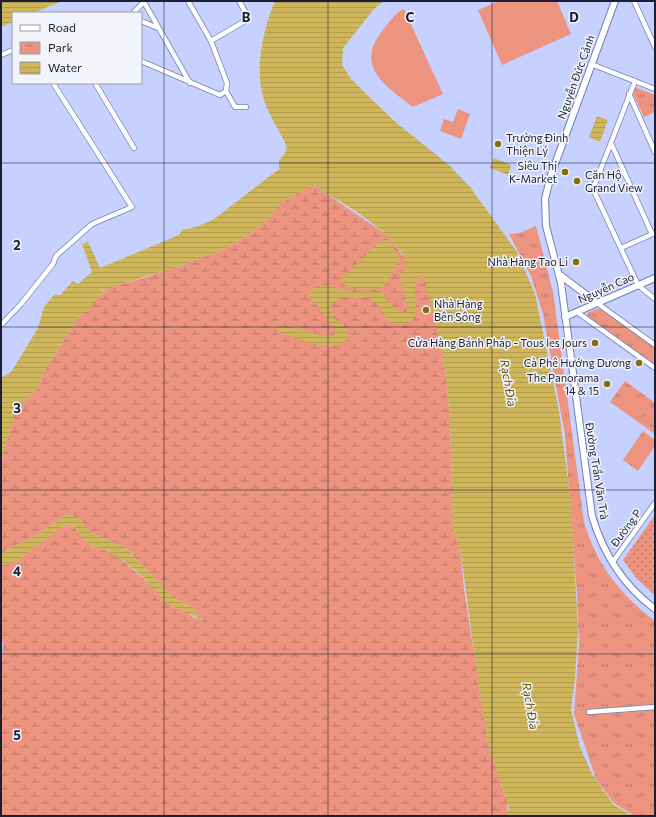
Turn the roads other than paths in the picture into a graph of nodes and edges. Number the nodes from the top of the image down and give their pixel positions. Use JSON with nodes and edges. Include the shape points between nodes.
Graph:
{"nodes":[{"id":1,"x":188,"y":1,"type":"edge"},
{"id":2,"x":239,"y":1,"type":"edge"},
{"id":3,"x":615,"y":1,"type":"edge"},
{"id":4,"x":634,"y":1,"type":"edge"},
{"id":5,"x":134,"y":12,"type":"edge"},
{"id":6,"x":142,"y":21,"type":"edge"},
{"id":7,"x":158,"y":28,"type":"junction"},
{"id":8,"x":211,"y":41,"type":"junction"},
{"id":9,"x":655,"y":47,"type":"edge"},
{"id":10,"x":12,"y":50,"type":"edge"},
{"id":11,"x":1,"y":55,"type":"edge"},
{"id":12,"x":142,"y":61,"type":"edge"},
{"id":13,"x":591,"y":64,"type":"junction"},
{"id":14,"x":634,"y":80,"type":"junction"},
{"id":15,"x":190,"y":83,"type":"junction"},
{"id":16,"x":54,"y":84,"type":"edge"},
{"id":17,"x":96,"y":84,"type":"edge"},
{"id":18,"x":655,"y":89,"type":"edge"},
{"id":19,"x":226,"y":91,"type":"junction"},
{"id":20,"x":629,"y":94,"type":"junction"},
{"id":21,"x":246,"y":107,"type":"dead end"},
{"id":22,"x":611,"y":143,"type":"junction"},
{"id":23,"x":134,"y":148,"type":"dead end"},
{"id":24,"x":655,"y":152,"type":"edge"},
{"id":25,"x":654,"y":234,"type":"edge"},
{"id":26,"x":621,"y":248,"type":"junction"},
{"id":27,"x":560,"y":275,"type":"junction"},
{"id":28,"x":655,"y":278,"type":"edge"},
{"id":29,"x":638,"y":285,"type":"junction"},
{"id":30,"x":655,"y":299,"type":"edge"},
{"id":31,"x":597,"y":303,"type":"junction"},
{"id":32,"x":577,"y":312,"type":"junction"},
{"id":33,"x":565,"y":317,"type":"junction"},
{"id":34,"x":1,"y":325,"type":"edge"},
{"id":35,"x":655,"y":345,"type":"edge"},
{"id":36,"x":655,"y":368,"type":"edge"},
{"id":37,"x":655,"y":503,"type":"edge"},
{"id":38,"x":612,"y":563,"type":"junction"},
{"id":39,"x":655,"y":608,"type":"edge"},
{"id":40,"x":655,"y":706,"type":"edge"},
{"id":41,"x":589,"y":712,"type":"dead end"}],
"edges":[{"from":1,"to":8,"type":"street"},
{"from":2,"to":8,"type":"street","via":[[247,15],[243,22]]},
{"from":3,"to":13,"type":"main road","name":"Nguyễn Đức Cảnh"},
{"from":4,"to":9,"type":"street"},
{"from":5,"to":7,"type":"street","via":[[144,2]]},
{"from":6,"to":7,"type":"street"},
{"from":7,"to":15,"type":"street"},
{"from":8,"to":19,"type":"street","via":[[227,82]]},
{"from":10,"to":11,"type":"street"},
{"from":12,"to":15,"type":"street"},
{"from":13,"to":14,"type":"street"},
{"from":13,"to":27,"type":"main road","name":"Nguyễn Đức Cảnh","via":[[546,192],[547,233]]},
{"from":14,"to":18,"type":"street"},
{"from":14,"to":20,"type":"street"},
{"from":15,"to":19,"type":"street","via":[[220,95]]},
{"from":16,"to":34,"type":"street","via":[[132,207],[92,224],[56,256],[53,264]]},
{"from":17,"to":23,"type":"street"},
{"from":19,"to":21,"type":"street","via":[[235,107]]},
{"from":20,"to":22,"type":"street"},
{"from":20,"to":24,"type":"street"},
{"from":22,"to":25,"type":"street"},
{"from":22,"to":26,"type":"street","via":[[593,190]]},
{"from":25,"to":26,"type":"street"},
{"from":26,"to":29,"type":"street"},
{"from":27,"to":31,"type":"main road"},
{"from":27,"to":33,"type":"main road","name":"Nguyễn Đức Cảnh"},
{"from":28,"to":29,"type":"main road","name":"Nguyễn Cao"},
{"from":29,"to":30,"type":"street"},
{"from":29,"to":31,"type":"main road","name":"Nguyễn Cao"},
{"from":31,"to":32,"type":"main road","name":"Nguyễn Cao"},
{"from":31,"to":35,"type":"street"},
{"from":32,"to":33,"type":"main road","name":"Nguyễn Cao"},
{"from":32,"to":36,"type":"street"},
{"from":33,"to":38,"type":"main road","name":"Đường Trần Văn Trà","via":[[591,508],[598,533]]},
{"from":37,"to":38,"type":"street","name":"Đường P"},
{"from":38,"to":39,"type":"main road","name":"Đường Trần Văn Trà","via":[[632,588]]},
{"from":40,"to":41,"type":"street"}]}
